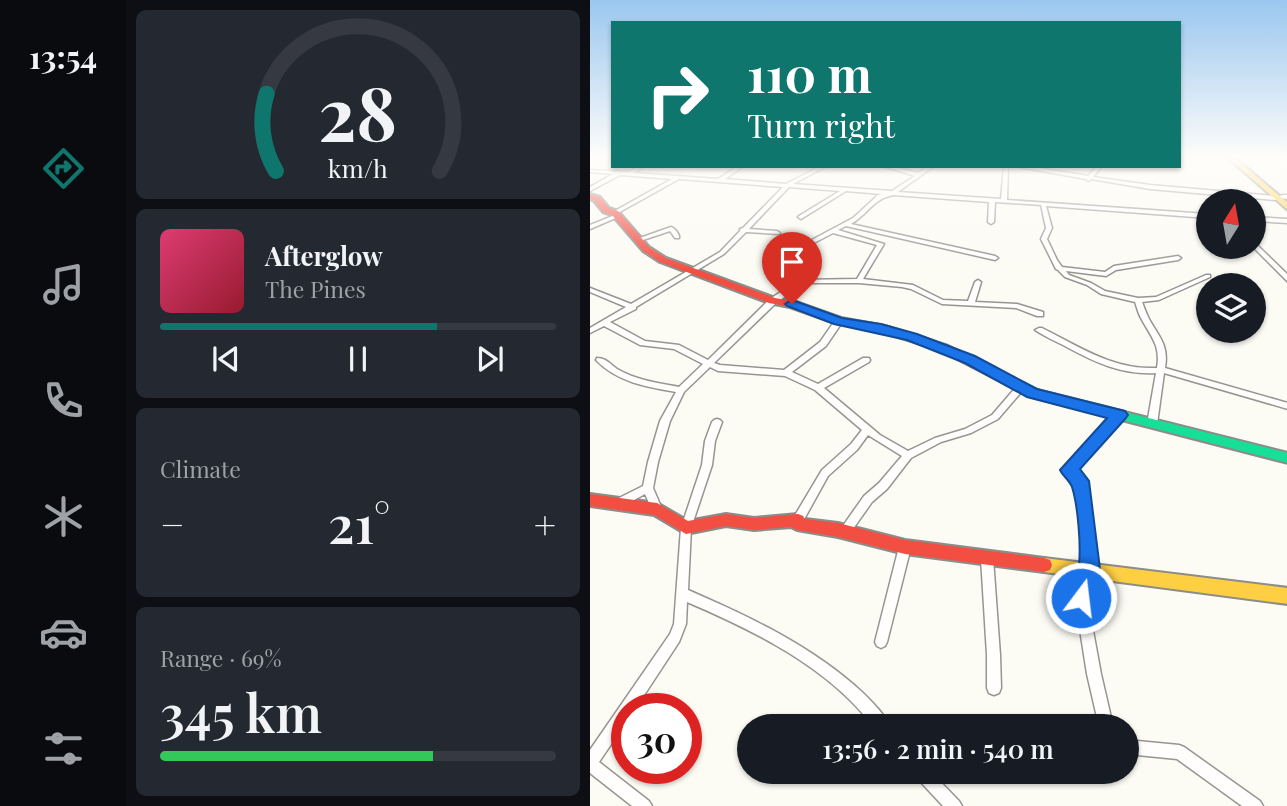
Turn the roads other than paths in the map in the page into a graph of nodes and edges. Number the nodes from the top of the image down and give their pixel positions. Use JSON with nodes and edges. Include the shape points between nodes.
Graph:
{"nodes":[{"id":1,"x":590,"y":196,"type":"edge"},
{"id":2,"x":648,"y":196,"type":"edge"},
{"id":3,"x":778,"y":196,"type":"edge"},
{"id":4,"x":835,"y":196,"type":"edge"},
{"id":5,"x":885,"y":196,"type":"edge"},
{"id":6,"x":930,"y":196,"type":"edge"},
{"id":7,"x":1004,"y":196,"type":"edge"},
{"id":8,"x":1243,"y":196,"type":"edge"},
{"id":9,"x":992,"y":200,"type":"junction"},
{"id":10,"x":1284,"y":200,"type":"edge"},
{"id":11,"x":1004,"y":201,"type":"junction"},
{"id":12,"x":1043,"y":204,"type":"junction"},
{"id":13,"x":615,"y":215,"type":"junction"},
{"id":14,"x":1196,"y":215,"type":"edge"},
{"id":15,"x":801,"y":217,"type":"dead end"},
{"id":16,"x":1266,"y":220,"type":"edge"},
{"id":17,"x":1287,"y":221,"type":"edge"},
{"id":18,"x":991,"y":222,"type":"dead end"},
{"id":19,"x":845,"y":223,"type":"junction"},
{"id":20,"x":590,"y":227,"type":"edge"},
{"id":21,"x":742,"y":230,"type":"junction"},
{"id":22,"x":833,"y":231,"type":"junction"},
{"id":23,"x":777,"y":233,"type":"dead end"},
{"id":24,"x":677,"y":237,"type":"dead end"},
{"id":25,"x":640,"y":239,"type":"junction"},
{"id":26,"x":1266,"y":257,"type":"edge"},
{"id":27,"x":995,"y":258,"type":"dead end"},
{"id":28,"x":1179,"y":258,"type":"dead end"},
{"id":29,"x":791,"y":260,"type":"dead end"},
{"id":30,"x":1058,"y":268,"type":"junction"},
{"id":31,"x":690,"y":271,"type":"junction"},
{"id":32,"x":1287,"y":280,"type":"edge"},
{"id":33,"x":859,"y":281,"type":"junction"},
{"id":34,"x":1196,"y":281,"type":"edge"},
{"id":35,"x":978,"y":282,"type":"dead end"},
{"id":36,"x":590,"y":290,"type":"edge"},
{"id":37,"x":1138,"y":300,"type":"junction"},
{"id":38,"x":773,"y":301,"type":"junction"},
{"id":39,"x":971,"y":304,"type":"junction"},
{"id":40,"x":633,"y":307,"type":"junction"},
{"id":41,"x":1040,"y":314,"type":"dead end"},
{"id":42,"x":839,"y":321,"type":"junction"},
{"id":43,"x":605,"y":323,"type":"junction"},
{"id":44,"x":1039,"y":330,"type":"dead end"},
{"id":45,"x":590,"y":331,"type":"edge"},
{"id":46,"x":600,"y":360,"type":"dead end"},
{"id":47,"x":866,"y":360,"type":"dead end"},
{"id":48,"x":709,"y":362,"type":"junction"},
{"id":49,"x":1163,"y":370,"type":"junction"},
{"id":50,"x":786,"y":373,"type":"junction"},
{"id":51,"x":818,"y":388,"type":"junction"},
{"id":52,"x":1020,"y":388,"type":"junction"},
{"id":53,"x":681,"y":390,"type":"junction"},
{"id":54,"x":1287,"y":406,"type":"edge"},
{"id":55,"x":1119,"y":415,"type":"junction"},
{"id":56,"x":717,"y":422,"type":"dead end"},
{"id":57,"x":1152,"y":424,"type":"junction"},
{"id":58,"x":868,"y":429,"type":"junction"},
{"id":59,"x":908,"y":456,"type":"junction"},
{"id":60,"x":1287,"y":458,"type":"edge"},
{"id":61,"x":648,"y":488,"type":"junction"},
{"id":62,"x":590,"y":500,"type":"edge"},
{"id":63,"x":618,"y":503,"type":"junction"},
{"id":64,"x":657,"y":509,"type":"junction"},
{"id":65,"x":798,"y":520,"type":"junction"},
{"id":66,"x":686,"y":528,"type":"junction"},
{"id":67,"x":844,"y":533,"type":"junction"},
{"id":68,"x":905,"y":547,"type":"junction"},
{"id":69,"x":987,"y":558,"type":"junction"},
{"id":70,"x":1090,"y":569,"type":"junction"},
{"id":71,"x":681,"y":593,"type":"junction"},
{"id":72,"x":1287,"y":596,"type":"edge"},
{"id":73,"x":881,"y":642,"type":"dead end"},
{"id":74,"x":994,"y":688,"type":"dead end"},
{"id":75,"x":871,"y":714,"type":"edge"},
{"id":76,"x":1103,"y":714,"type":"edge"},
{"id":77,"x":1139,"y":748,"type":"edge"},
{"id":78,"x":590,"y":764,"type":"edge"},
{"id":79,"x":933,"y":784,"type":"edge"},
{"id":80,"x":644,"y":806,"type":"edge"},
{"id":81,"x":954,"y":806,"type":"edge"},
{"id":82,"x":1255,"y":806,"type":"edge"}],
"edges":[{"from":1,"to":13,"type":"street"},
{"from":2,"to":13,"type":"street"},
{"from":3,"to":21,"type":"street"},
{"from":4,"to":15,"type":"street"},
{"from":5,"to":19,"type":"street"},
{"from":6,"to":9,"type":"street"},
{"from":7,"to":11,"type":"street"},
{"from":8,"to":10,"type":"street"},
{"from":9,"to":11,"type":"street"},
{"from":9,"to":18,"type":"street"},
{"from":11,"to":12,"type":"street"},
{"from":12,"to":14,"type":"street"},
{"from":12,"to":30,"type":"street","via":[[1049,228],[1044,239]]},
{"from":13,"to":20,"type":"street"},
{"from":13,"to":25,"type":"street"},
{"from":16,"to":17,"type":"street"},
{"from":19,"to":22,"type":"street"},
{"from":19,"to":27,"type":"street"},
{"from":21,"to":23,"type":"street"},
{"from":21,"to":31,"type":"street","via":[[722,253]]},
{"from":22,"to":29,"type":"street","via":[[808,244]]},
{"from":22,"to":33,"type":"street","via":[[880,244]]},
{"from":24,"to":25,"type":"street","via":[[671,229]]},
{"from":25,"to":31,"type":"street","via":[[646,249]]},
{"from":26,"to":32,"type":"street"},
{"from":28,"to":30,"type":"street","via":[[1114,268],[1107,274]]},
{"from":30,"to":37,"type":"street","via":[[1103,293]]},
{"from":31,"to":38,"type":"street"},
{"from":31,"to":40,"type":"street"},
{"from":33,"to":38,"type":"street","via":[[801,281]]},
{"from":33,"to":39,"type":"street","via":[[913,287],[942,302]]},
{"from":34,"to":37,"type":"street","via":[[1157,299]]},
{"from":35,"to":39,"type":"street"},
{"from":36,"to":40,"type":"street"},
{"from":37,"to":49,"type":"street","via":[[1159,340]]},
{"from":38,"to":42,"type":"street"},
{"from":38,"to":48,"type":"street"},
{"from":39,"to":41,"type":"street","via":[[1017,306]]},
{"from":40,"to":43,"type":"street"},
{"from":42,"to":50,"type":"street","via":[[823,344]]},
{"from":42,"to":52,"type":"street","via":[[881,328],[944,348]]},
{"from":43,"to":45,"type":"street"},
{"from":43,"to":48,"type":"street","via":[[643,343],[676,347]]},
{"from":44,"to":49,"type":"street","via":[[1110,367]]},
{"from":46,"to":53,"type":"street","via":[[634,382]]},
{"from":47,"to":51,"type":"street"},
{"from":48,"to":50,"type":"street","via":[[726,369]]},
{"from":48,"to":53,"type":"street"},
{"from":49,"to":54,"type":"street"},
{"from":49,"to":57,"type":"street"},
{"from":50,"to":51,"type":"street"},
{"from":51,"to":58,"type":"street"},
{"from":52,"to":55,"type":"street"},
{"from":52,"to":59,"type":"street","via":[[995,417]]},
{"from":53,"to":61,"type":"street","via":[[665,421]]},
{"from":55,"to":57,"type":"street"},
{"from":55,"to":70,"type":"street","via":[[1069,470],[1080,481]]},
{"from":56,"to":66,"type":"street"},
{"from":57,"to":60,"type":"street"},
{"from":58,"to":59,"type":"street"},
{"from":58,"to":65,"type":"street","via":[[825,472]]},
{"from":59,"to":67,"type":"street"},
{"from":61,"to":63,"type":"street"},
{"from":61,"to":64,"type":"street"},
{"from":62,"to":63,"type":"street"},
{"from":63,"to":64,"type":"street"},
{"from":64,"to":66,"type":"street"},
{"from":65,"to":66,"type":"street","via":[[754,524],[726,520]]},
{"from":65,"to":67,"type":"street","via":[[797,524],[824,525]]},
{"from":66,"to":71,"type":"street"},
{"from":67,"to":68,"type":"street"},
{"from":68,"to":69,"type":"street"},
{"from":68,"to":73,"type":"street"},
{"from":69,"to":70,"type":"street"},
{"from":69,"to":74,"type":"street"},
{"from":70,"to":72,"type":"street"},
{"from":70,"to":76,"type":"street","via":[[1080,584],[1081,598]]},
{"from":71,"to":75,"type":"street","via":[[835,675]]},
{"from":71,"to":78,"type":"street","via":[[675,638]]},
{"from":77,"to":82,"type":"street","via":[[1179,752]]},
{"from":78,"to":80,"type":"street"},
{"from":79,"to":81,"type":"street"}]}
